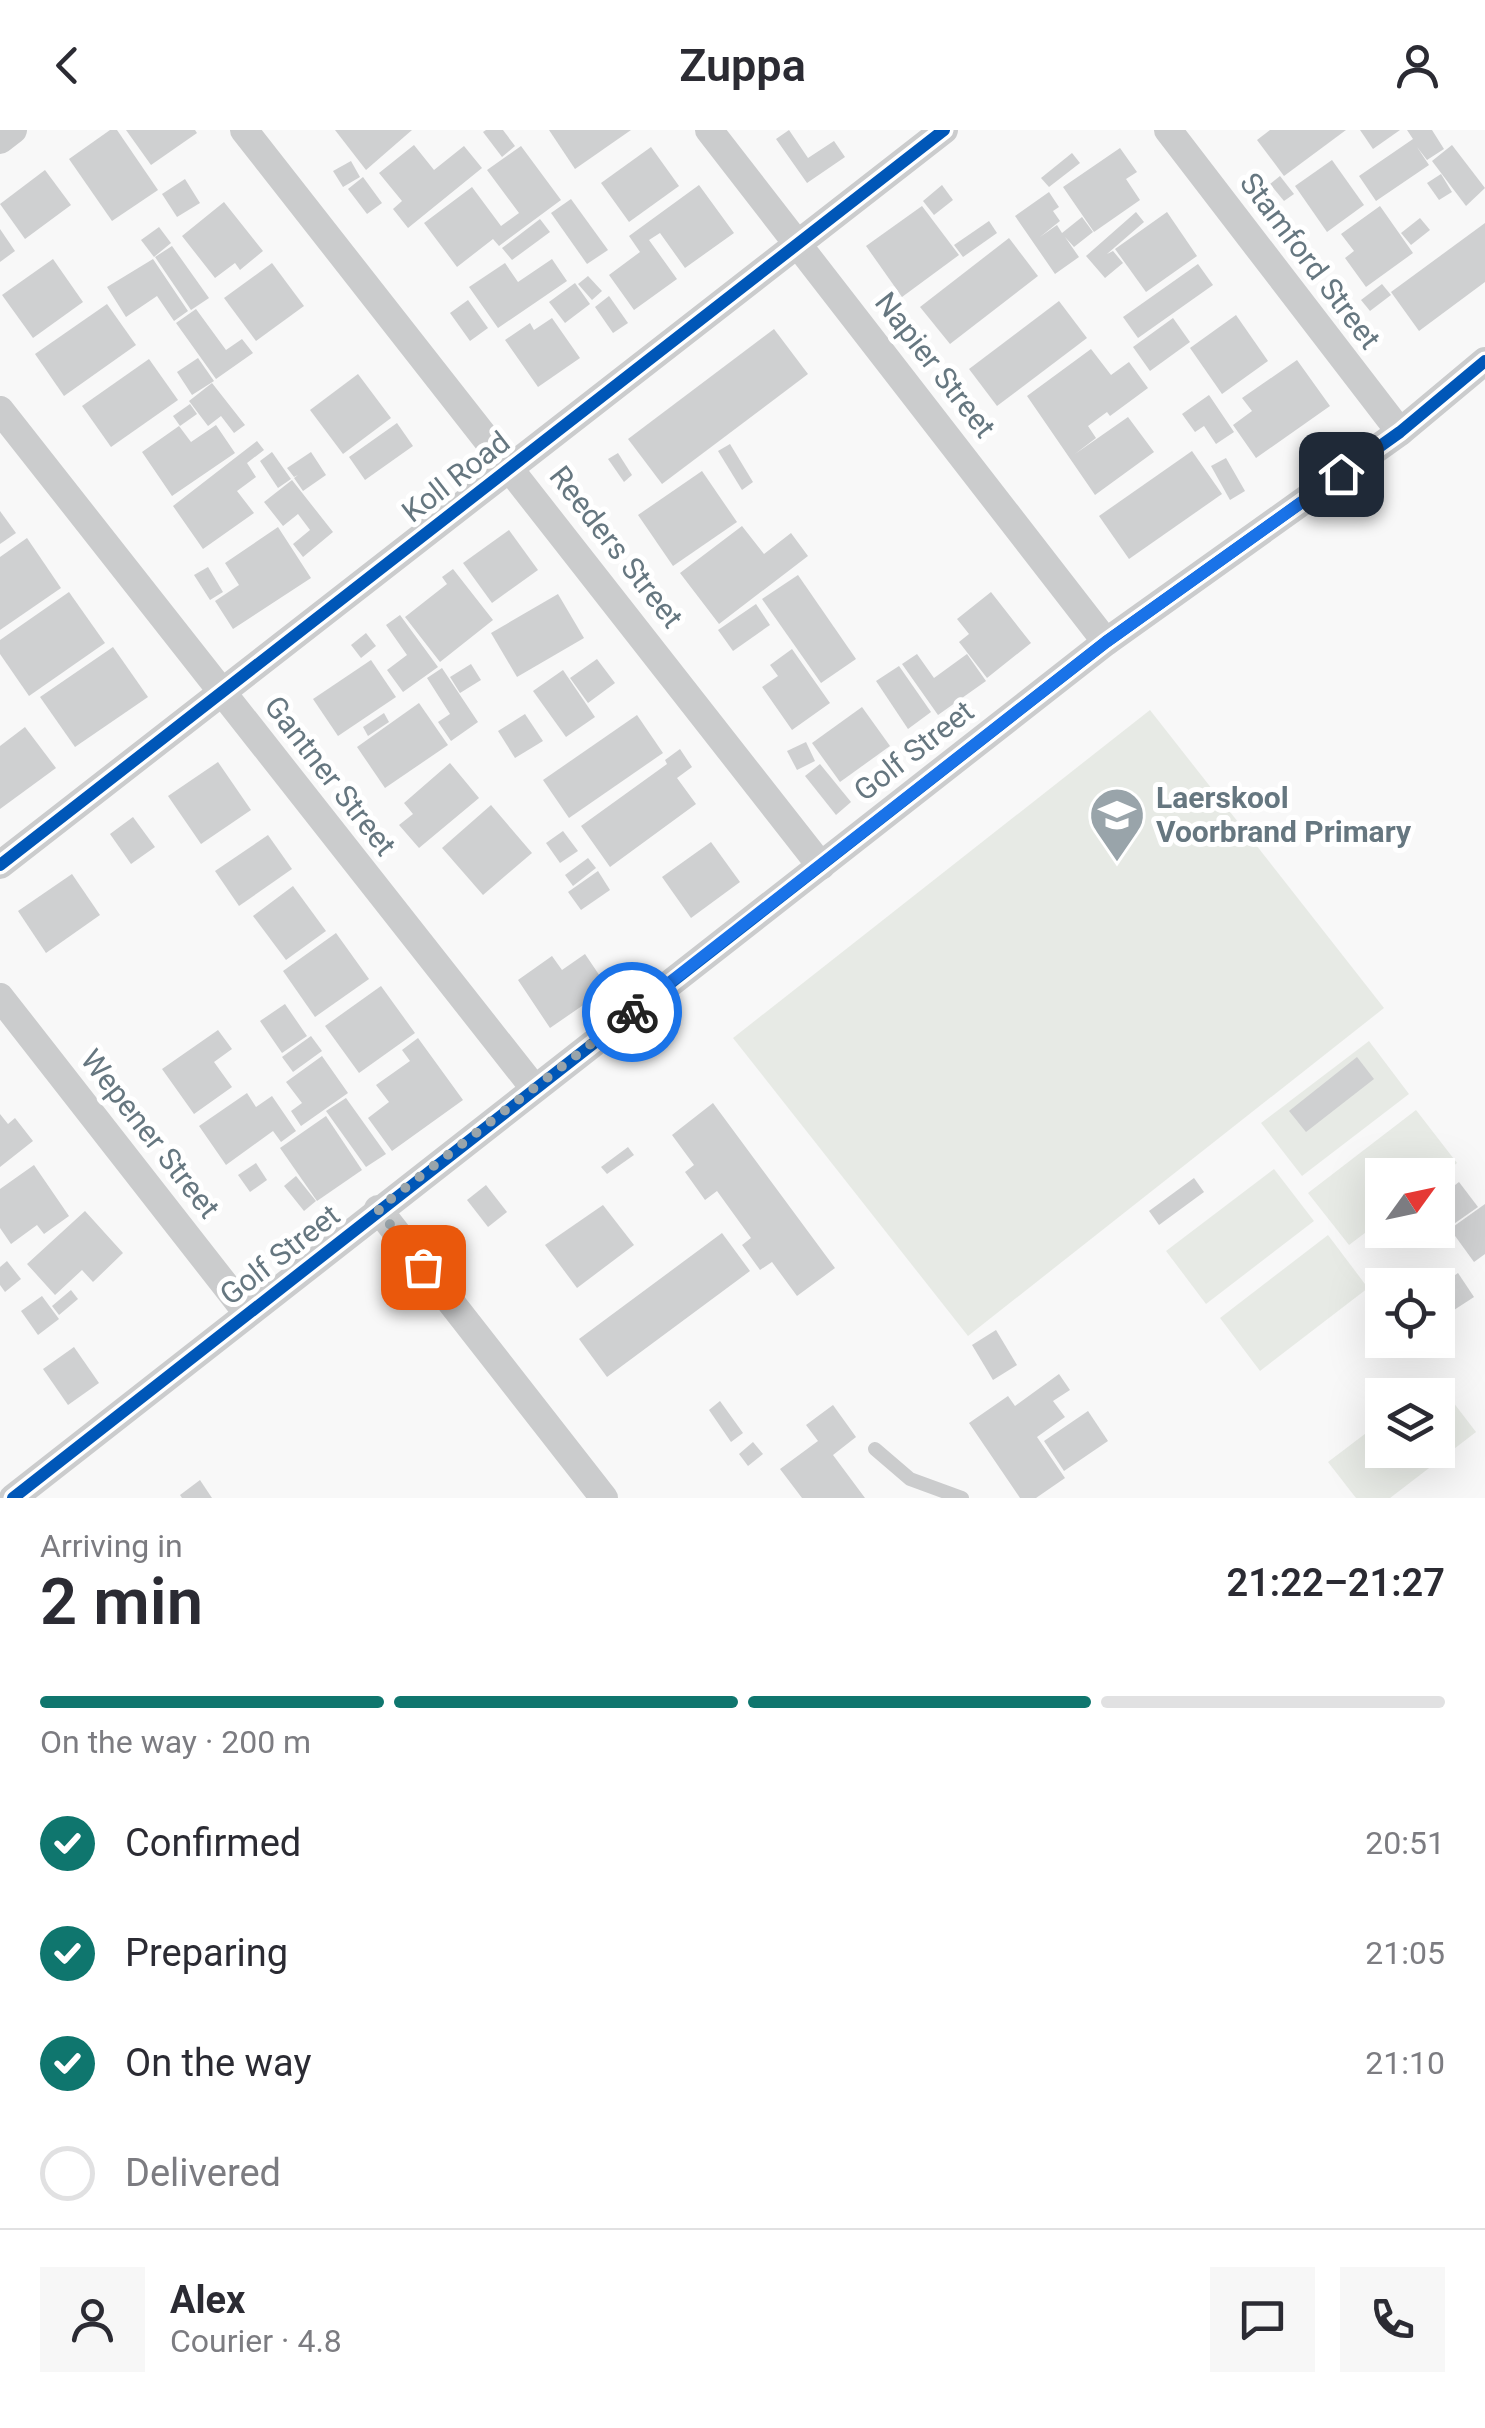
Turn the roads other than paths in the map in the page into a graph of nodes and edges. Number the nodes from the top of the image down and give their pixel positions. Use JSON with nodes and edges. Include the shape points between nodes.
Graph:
{"nodes":[{"id":1,"x":13,"y":130,"type":"edge"},
{"id":2,"x":244,"y":130,"type":"edge"},
{"id":3,"x":709,"y":130,"type":"edge"},
{"id":4,"x":944,"y":130,"type":"edge"},
{"id":5,"x":1168,"y":130,"type":"edge"},
{"id":6,"x":0,"y":140,"type":"edge"},
{"id":7,"x":798,"y":243,"type":"junction"},
{"id":8,"x":1485,"y":361,"type":"edge"},
{"id":9,"x":0,"y":410,"type":"edge"},
{"id":10,"x":1400,"y":432,"type":"junction"},
{"id":11,"x":511,"y":465,"type":"junction"},
{"id":12,"x":1106,"y":642,"type":"junction"},
{"id":13,"x":223,"y":691,"type":"junction"},
{"id":14,"x":0,"y":865,"type":"edge"},
{"id":15,"x":821,"y":866,"type":"junction"},
{"id":16,"x":0,"y":996,"type":"edge"},
{"id":17,"x":534,"y":1088,"type":"junction"},
{"id":18,"x":378,"y":1209,"type":"junction"},
{"id":19,"x":247,"y":1313,"type":"junction"},
{"id":20,"x":875,"y":1450,"type":"dead end"},
{"id":21,"x":13,"y":1498,"type":"edge"},
{"id":22,"x":604,"y":1498,"type":"edge"},
{"id":23,"x":962,"y":1498,"type":"edge"}],
"edges":[{"from":1,"to":6,"type":"street"},
{"from":2,"to":11,"type":"street","name":"Reeders Street"},
{"from":3,"to":7,"type":"street","name":"Napier Street"},
{"from":4,"to":7,"type":"street","name":"Koll Road"},
{"from":5,"to":10,"type":"street","name":"Stamford Street"},
{"from":7,"to":11,"type":"street","name":"Koll Road"},
{"from":7,"to":12,"type":"street","name":"Napier Street"},
{"from":8,"to":10,"type":"street","name":"Golf Street"},
{"from":9,"to":13,"type":"street","name":"Gantner Street"},
{"from":10,"to":12,"type":"street","name":"Golf Street"},
{"from":11,"to":13,"type":"street","name":"Koll Road"},
{"from":11,"to":15,"type":"street","name":"Reeders Street"},
{"from":12,"to":15,"type":"street","name":"Golf Street"},
{"from":13,"to":14,"type":"street","name":"Koll Road"},
{"from":13,"to":17,"type":"street","name":"Gantner Street"},
{"from":15,"to":17,"type":"street","name":"Golf Street"},
{"from":16,"to":19,"type":"street","name":"Wepener Street"},
{"from":17,"to":18,"type":"street","name":"Golf Street"},
{"from":18,"to":19,"type":"street","name":"Golf Street"},
{"from":18,"to":22,"type":"street"},
{"from":19,"to":21,"type":"street","name":"Golf Street"},
{"from":20,"to":23,"type":"lane","via":[[910,1479]]}]}
